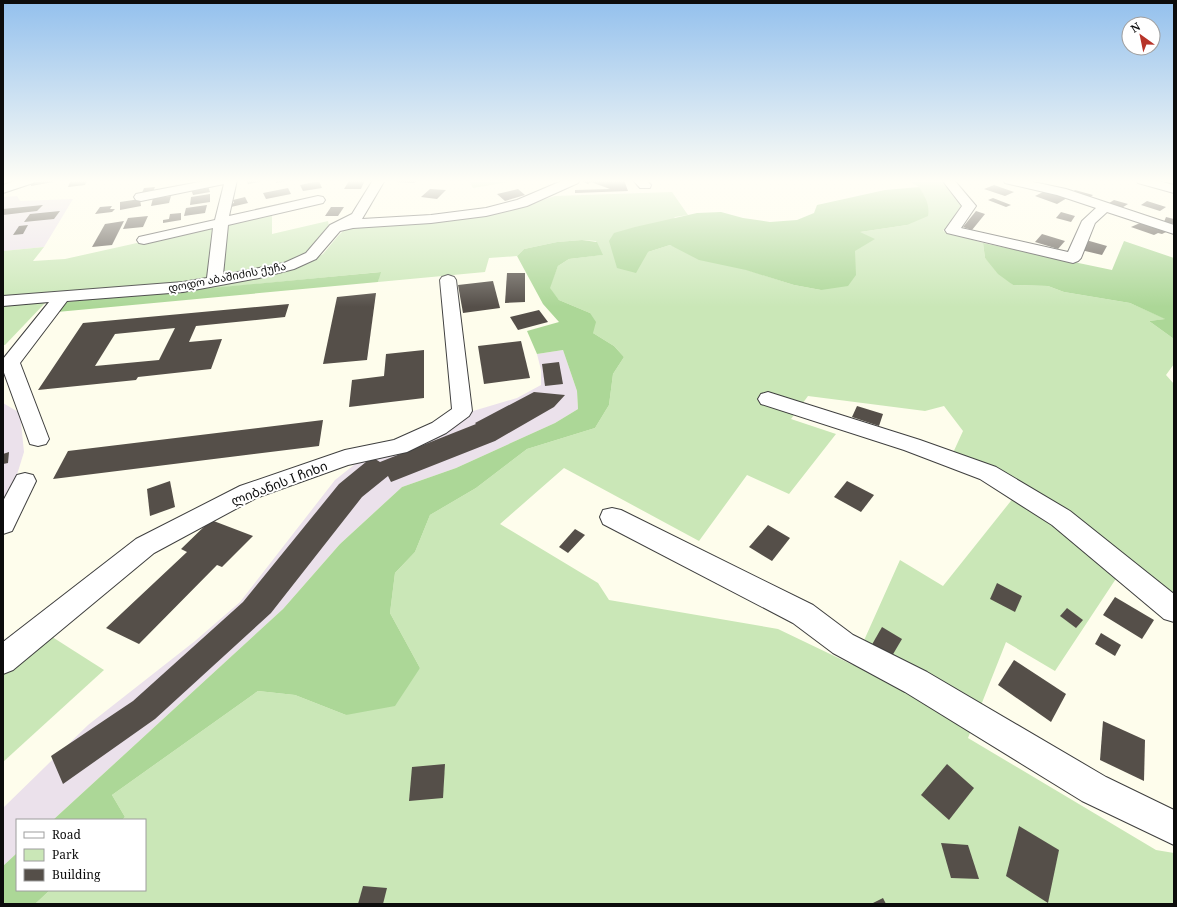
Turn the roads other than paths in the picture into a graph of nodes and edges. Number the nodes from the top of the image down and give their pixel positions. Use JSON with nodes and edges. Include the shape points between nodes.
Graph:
{"nodes":[{"id":1,"x":220,"y":222,"type":"edge"},
{"id":2,"x":221,"y":222,"type":"edge"},
{"id":3,"x":346,"y":222,"type":"edge"},
{"id":4,"x":379,"y":222,"type":"edge"},
{"id":5,"x":957,"y":222,"type":"edge"},
{"id":6,"x":1088,"y":222,"type":"edge"},
{"id":7,"x":1151,"y":222,"type":"edge"},
{"id":8,"x":335,"y":228,"type":"junction"},
{"id":9,"x":1174,"y":230,"type":"edge"},
{"id":10,"x":144,"y":240,"type":"dead end"},
{"id":11,"x":448,"y":280,"type":"dead end"},
{"id":12,"x":214,"y":282,"type":"junction"},
{"id":13,"x":61,"y":298,"type":"junction"},
{"id":14,"x":3,"y":301,"type":"edge"},
{"id":15,"x":768,"y":399,"type":"dead end"},
{"id":16,"x":38,"y":439,"type":"dead end"},
{"id":17,"x":25,"y":481,"type":"dead end"},
{"id":18,"x":612,"y":517,"type":"dead end"},
{"id":19,"x":3,"y":524,"type":"edge"},
{"id":20,"x":1174,"y":610,"type":"edge"},
{"id":21,"x":3,"y":660,"type":"edge"},
{"id":22,"x":1174,"y":828,"type":"edge"}],
"edges":[{"from":1,"to":10,"type":"street"},
{"from":2,"to":12,"type":"street"},
{"from":3,"to":8,"type":"street"},
{"from":4,"to":8,"type":"street"},
{"from":5,"to":6,"type":"street","via":[[952,230],[1074,258]]},
{"from":7,"to":9,"type":"street"},
{"from":8,"to":12,"type":"street","name":"დოდო აბაშიძის ქუჩა","via":[[311,256],[289,266]]},
{"from":11,"to":21,"type":"street","name":"ლიბანის I ჩიხი","via":[[462,411],[439,428],[399,446],[345,458],[248,492],[145,546]]},
{"from":12,"to":13,"type":"street","name":"დოდო აბაშიძის ქუჩა"},
{"from":13,"to":14,"type":"street","name":"დოდო აბაშიძის ქუჩა"},
{"from":13,"to":16,"type":"street","via":[[10,363]]},
{"from":15,"to":20,"type":"street","via":[[912,445],[988,473],[1061,518]]},
{"from":17,"to":19,"type":"street"},
{"from":18,"to":22,"type":"street","via":[[803,614],[843,644],[916,682],[1094,789]]}]}
